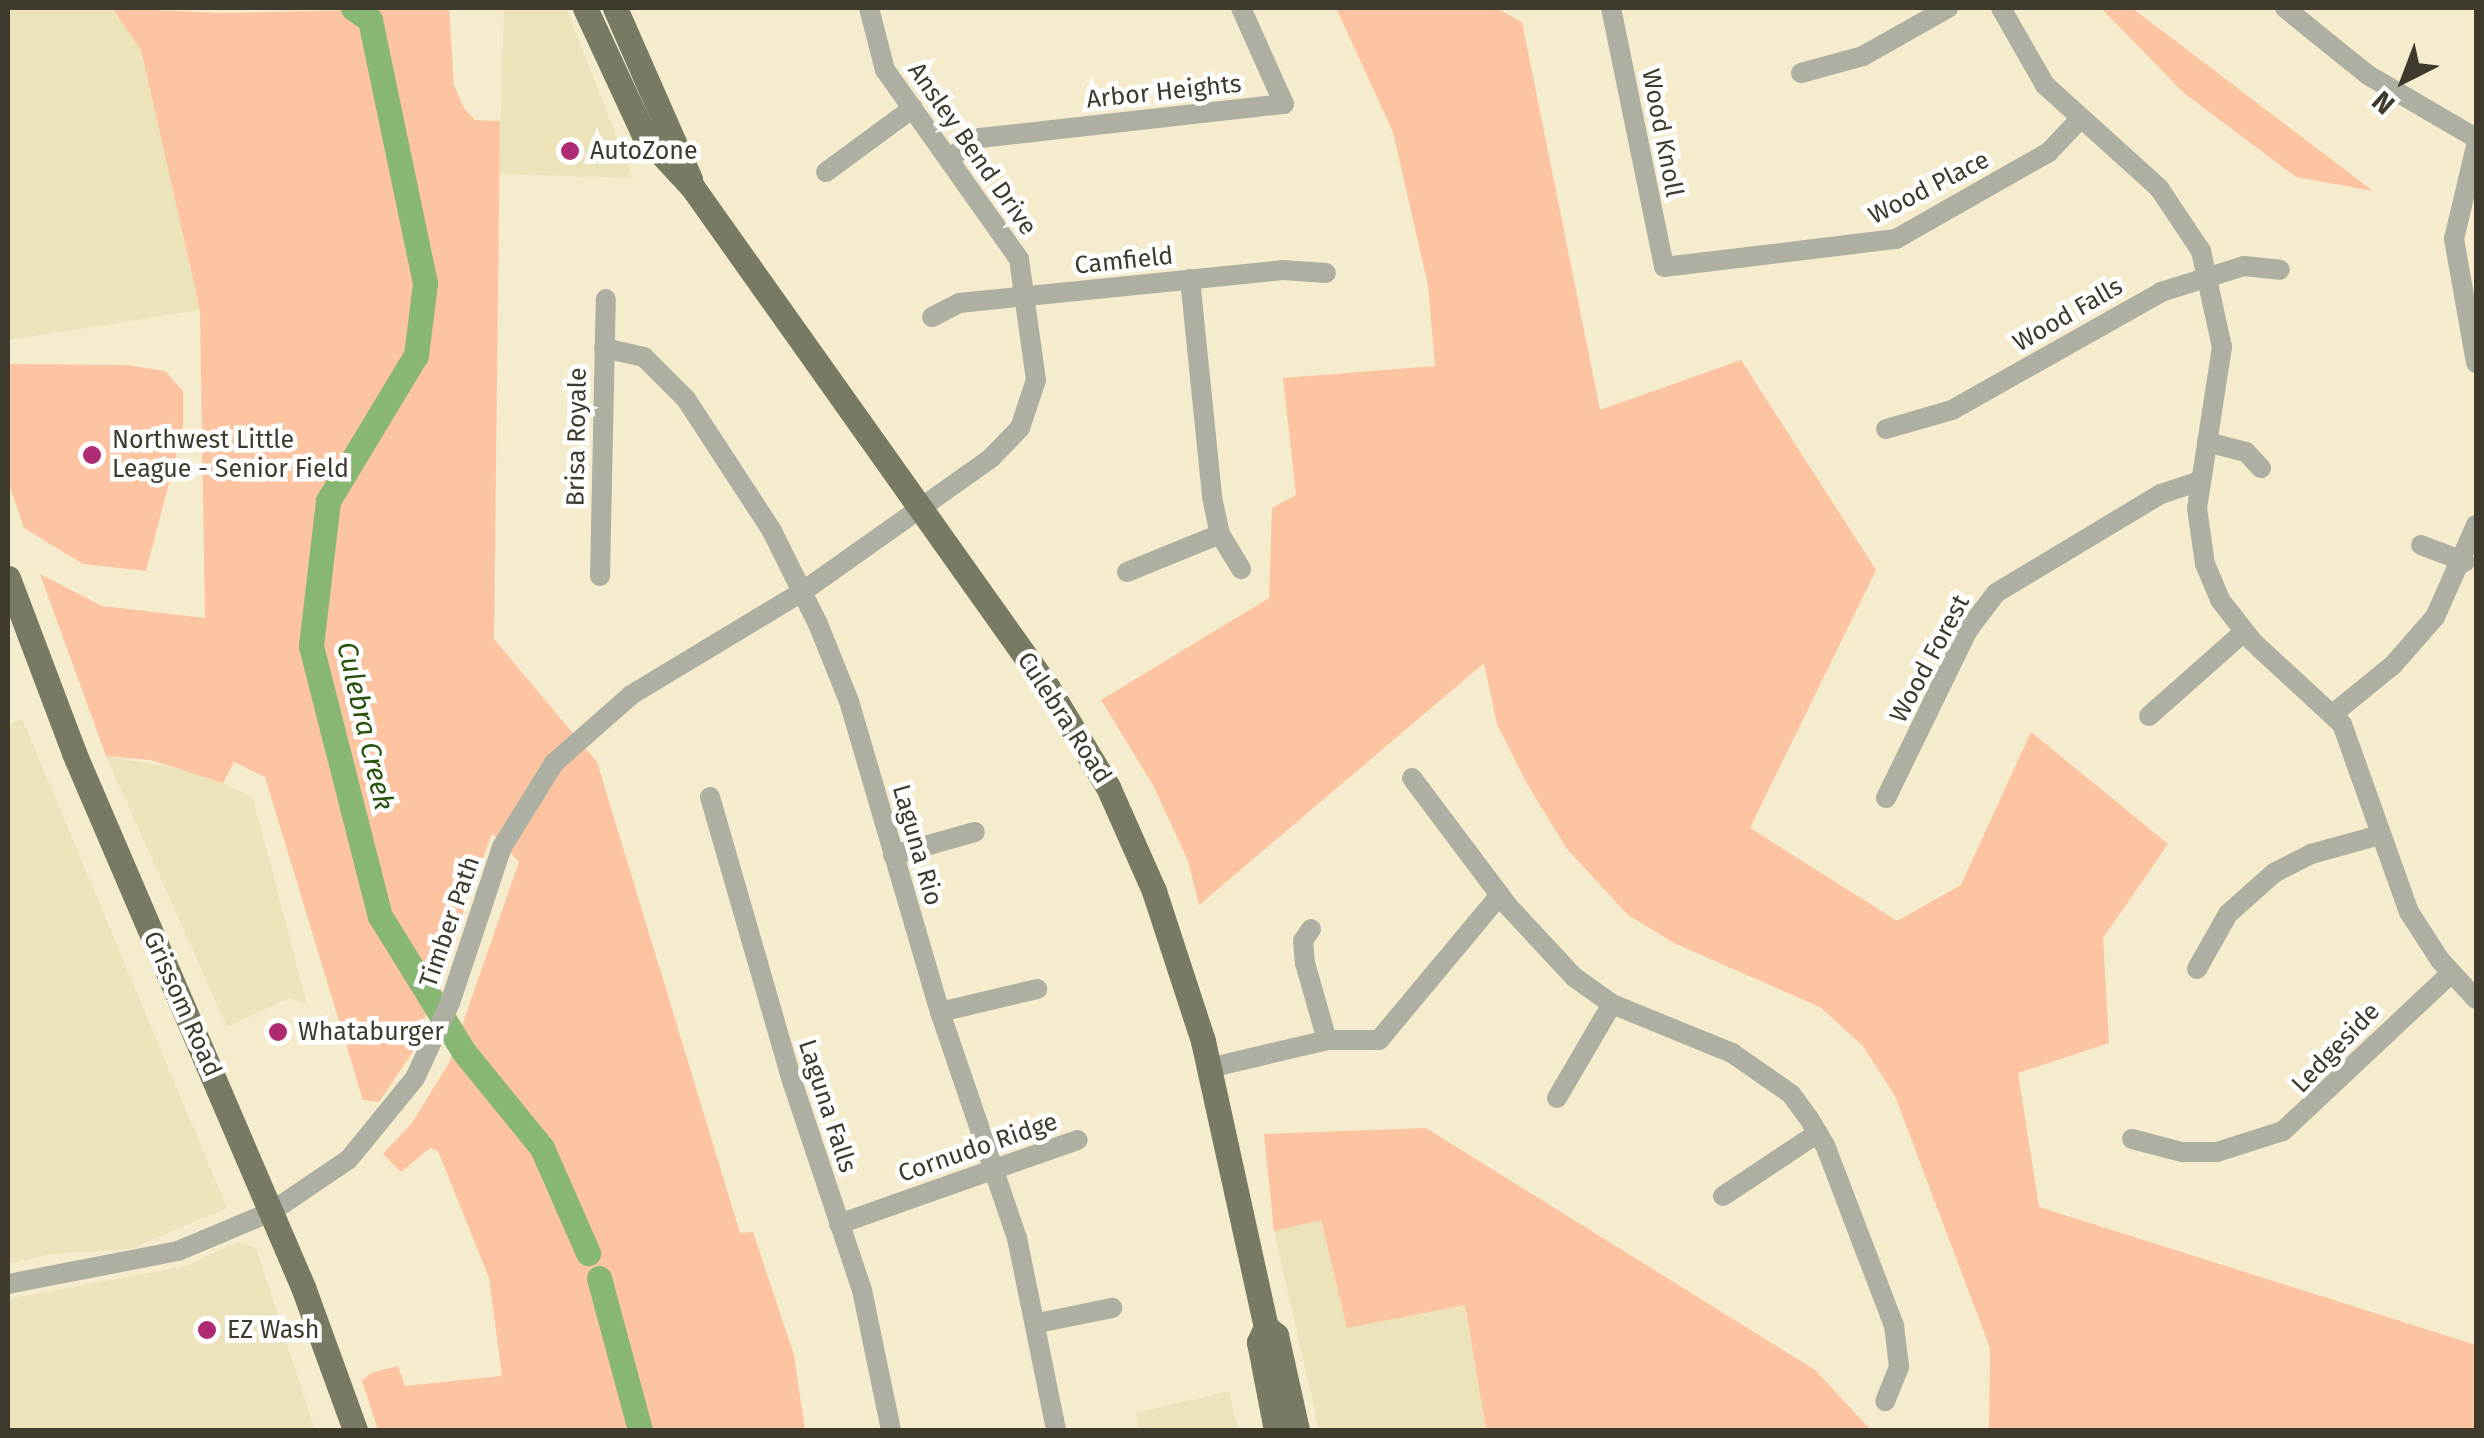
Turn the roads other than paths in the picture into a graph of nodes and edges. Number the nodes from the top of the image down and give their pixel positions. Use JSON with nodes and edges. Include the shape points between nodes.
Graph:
{"nodes":[{"id":1,"x":584,"y":8,"type":"edge"},
{"id":2,"x":615,"y":8,"type":"edge"},
{"id":3,"x":870,"y":8,"type":"edge"},
{"id":4,"x":1241,"y":8,"type":"edge"},
{"id":5,"x":1611,"y":8,"type":"edge"},
{"id":6,"x":1948,"y":8,"type":"edge"},
{"id":7,"x":2001,"y":8,"type":"edge"},
{"id":8,"x":2285,"y":8,"type":"edge"},
{"id":9,"x":1801,"y":73,"type":"dead end"},
{"id":10,"x":913,"y":108,"type":"junction"},
{"id":11,"x":2078,"y":122,"type":"junction"},
{"id":12,"x":2476,"y":138,"type":"edge"},
{"id":13,"x":2476,"y":146,"type":"edge"},
{"id":14,"x":949,"y":158,"type":"junction"},
{"id":15,"x":826,"y":172,"type":"dead end"},
{"id":16,"x":694,"y":188,"type":"junction"},
{"id":17,"x":2467,"y":211,"type":"edge"},
{"id":18,"x":1664,"y":267,"type":"joint"},
{"id":19,"x":2280,"y":270,"type":"dead end"},
{"id":20,"x":1326,"y":273,"type":"dead end"},
{"id":21,"x":2210,"y":276,"type":"junction"},
{"id":22,"x":1190,"y":279,"type":"junction"},
{"id":23,"x":1027,"y":296,"type":"junction"},
{"id":24,"x":606,"y":300,"type":"dead end"},
{"id":25,"x":932,"y":317,"type":"dead end"},
{"id":26,"x":604,"y":348,"type":"junction"},
{"id":27,"x":2476,"y":363,"type":"edge"},
{"id":28,"x":1886,"y":429,"type":"dead end"},
{"id":29,"x":2207,"y":442,"type":"junction"},
{"id":30,"x":2261,"y":468,"type":"dead end"},
{"id":31,"x":2200,"y":481,"type":"junction"},
{"id":32,"x":920,"y":508,"type":"junction"},
{"id":33,"x":2476,"y":525,"type":"edge"},
{"id":34,"x":1220,"y":534,"type":"junction"},
{"id":35,"x":2421,"y":545,"type":"dead end"},
{"id":36,"x":2465,"y":562,"type":"junction"},
{"id":37,"x":1241,"y":569,"type":"dead end"},
{"id":38,"x":1128,"y":572,"type":"dead end"},
{"id":39,"x":600,"y":576,"type":"dead end"},
{"id":40,"x":8,"y":578,"type":"edge"},
{"id":41,"x":802,"y":592,"type":"junction"},
{"id":42,"x":2244,"y":632,"type":"junction"},
{"id":43,"x":2334,"y":713,"type":"junction"},
{"id":44,"x":2149,"y":716,"type":"dead end"},
{"id":45,"x":1412,"y":778,"type":"dead end"},
{"id":46,"x":710,"y":797,"type":"dead end"},
{"id":47,"x":1886,"y":798,"type":"dead end"},
{"id":48,"x":974,"y":832,"type":"dead end"},
{"id":49,"x":2380,"y":835,"type":"junction"},
{"id":50,"x":893,"y":855,"type":"junction"},
{"id":51,"x":1500,"y":895,"type":"junction"},
{"id":52,"x":1310,"y":930,"type":"dead end"},
{"id":53,"x":2197,"y":969,"type":"dead end"},
{"id":54,"x":2451,"y":974,"type":"junction"},
{"id":55,"x":1037,"y":989,"type":"dead end"},
{"id":56,"x":2476,"y":999,"type":"edge"},
{"id":57,"x":1612,"y":1004,"type":"junction"},
{"id":58,"x":940,"y":1012,"type":"junction"},
{"id":59,"x":1327,"y":1040,"type":"junction"},
{"id":60,"x":1209,"y":1068,"type":"junction"},
{"id":61,"x":1557,"y":1098,"type":"dead end"},
{"id":62,"x":1818,"y":1134,"type":"junction"},
{"id":63,"x":2132,"y":1139,"type":"dead end"},
{"id":64,"x":1078,"y":1140,"type":"dead end"},
{"id":65,"x":993,"y":1169,"type":"junction"},
{"id":66,"x":1723,"y":1196,"type":"dead end"},
{"id":67,"x":270,"y":1212,"type":"junction"},
{"id":68,"x":839,"y":1224,"type":"junction"},
{"id":69,"x":8,"y":1284,"type":"edge"},
{"id":70,"x":1112,"y":1308,"type":"dead end"},
{"id":71,"x":1038,"y":1323,"type":"junction"},
{"id":72,"x":1266,"y":1328,"type":"junction"},
{"id":73,"x":1885,"y":1400,"type":"dead end"},
{"id":74,"x":354,"y":1430,"type":"edge"},
{"id":75,"x":891,"y":1430,"type":"edge"},
{"id":76,"x":1056,"y":1430,"type":"edge"},
{"id":77,"x":1276,"y":1430,"type":"edge"},
{"id":78,"x":1297,"y":1430,"type":"edge"}],
"edges":[{"from":1,"to":16,"type":"main road","name":"Culebra Road","via":[[644,135]]},
{"from":2,"to":16,"type":"main road","name":"Culebra Road"},
{"from":3,"to":10,"type":"street","name":"Ansley Bend Drive","via":[[879,56]]},
{"from":4,"to":14,"type":"street","name":"Arbor Heights","via":[[1284,104],[980,138]]},
{"from":5,"to":18,"type":"street","name":"Wood Knoll"},
{"from":6,"to":9,"type":"street","via":[[1863,56]]},
{"from":7,"to":11,"type":"street","via":[[2027,59]]},
{"from":8,"to":12,"type":"street","via":[[2368,76]]},
{"from":10,"to":14,"type":"street","name":"Ansley Bend Drive"},
{"from":10,"to":15,"type":"street"},
{"from":11,"to":18,"type":"street","name":"Wood Place","via":[[2049,152],[1896,239]]},
{"from":11,"to":21,"type":"street","via":[[2159,188],[2190,229]]},
{"from":13,"to":17,"type":"street"},
{"from":14,"to":23,"type":"street","name":"Ansley Bend Drive","via":[[1012,245]]},
{"from":16,"to":32,"type":"main road","name":"Culebra Road"},
{"from":17,"to":27,"type":"street","via":[[2458,284]]},
{"from":19,"to":21,"type":"street","name":"Wood Falls","via":[[2244,266]]},
{"from":20,"to":22,"type":"street","name":"Camfield"},
{"from":21,"to":28,"type":"street","name":"Wood Falls","via":[[2146,299],[1952,410]]},
{"from":21,"to":29,"type":"street","via":[[2222,347]]},
{"from":22,"to":23,"type":"street","name":"Camfield"},
{"from":22,"to":34,"type":"street"},
{"from":23,"to":25,"type":"street","name":"Camfield","via":[[959,303]]},
{"from":23,"to":32,"type":"street","name":"Ansley Bend Drive","via":[[1036,380],[1025,418],[998,451]]},
{"from":24,"to":26,"type":"street","name":"Brisa Royale"},
{"from":26,"to":39,"type":"street","name":"Brisa Royale"},
{"from":26,"to":41,"type":"street","name":"Laguna Rio","via":[[644,356],[664,370],[737,474]]},
{"from":29,"to":30,"type":"street","via":[[2246,452]]},
{"from":29,"to":31,"type":"street"},
{"from":31,"to":42,"type":"street","via":[[2197,527],[2205,564]]},
{"from":31,"to":47,"type":"street","name":"Wood Forest","via":[[2162,494],[1996,593],[1968,630]]},
{"from":32,"to":41,"type":"street","name":"Timber Path"},
{"from":32,"to":60,"type":"main road","name":"Culebra Road","via":[[1108,787],[1156,898]]},
{"from":33,"to":36,"type":"street"},
{"from":34,"to":37,"type":"street"},
{"from":34,"to":38,"type":"street"},
{"from":35,"to":36,"type":"street"},
{"from":36,"to":43,"type":"street","via":[[2415,642]]},
{"from":40,"to":67,"type":"main road","name":"Grissom Road","via":[[74,753]]},
{"from":41,"to":50,"type":"street","name":"Laguna Rio","via":[[849,700]]},
{"from":41,"to":67,"type":"street","name":"Timber Path","via":[[631,695],[554,764],[502,847],[415,1078],[374,1133],[310,1189]]},
{"from":42,"to":43,"type":"street"},
{"from":42,"to":44,"type":"street"},
{"from":43,"to":49,"type":"street","via":[[2359,757]]},
{"from":45,"to":51,"type":"street"},
{"from":46,"to":68,"type":"street","name":"Laguna Falls"},
{"from":48,"to":50,"type":"street"},
{"from":49,"to":53,"type":"street","via":[[2311,854],[2274,873],[2228,914]]},
{"from":49,"to":54,"type":"street","via":[[2409,912]]},
{"from":50,"to":58,"type":"street","name":"Laguna Rio"},
{"from":51,"to":57,"type":"street","via":[[1574,976]]},
{"from":51,"to":59,"type":"street","via":[[1379,1040]]},
{"from":52,"to":59,"type":"street","via":[[1303,941],[1306,963]]},
{"from":54,"to":56,"type":"street"},
{"from":54,"to":63,"type":"street","name":"Ledgeside","via":[[2283,1131],[2234,1150],[2200,1153]]},
{"from":55,"to":58,"type":"street"},
{"from":57,"to":61,"type":"street"},
{"from":57,"to":62,"type":"street","via":[[1732,1053],[1791,1094]]},
{"from":58,"to":65,"type":"street","name":"Laguna Rio"},
{"from":59,"to":60,"type":"street"},
{"from":60,"to":72,"type":"main road","name":"Culebra Road"},
{"from":62,"to":66,"type":"street"},
{"from":62,"to":73,"type":"street","via":[[1894,1326],[1899,1367]]},
{"from":64,"to":65,"type":"street","name":"Cornudo Ridge"},
{"from":65,"to":68,"type":"street","name":"Cornudo Ridge"},
{"from":65,"to":71,"type":"street","name":"Laguna Rio"},
{"from":67,"to":69,"type":"street","name":"Timber Path","via":[[148,1260]]},
{"from":67,"to":74,"type":"main road","name":"Grissom Road"},
{"from":68,"to":75,"type":"street","name":"Laguna Falls","via":[[870,1322]]},
{"from":70,"to":71,"type":"street"},
{"from":71,"to":76,"type":"street","name":"Laguna Rio"},
{"from":72,"to":77,"type":"main road","name":"Culebra Road","via":[[1259,1342]]},
{"from":72,"to":78,"type":"main road","name":"Culebra Road","via":[[1276,1335]]}]}
